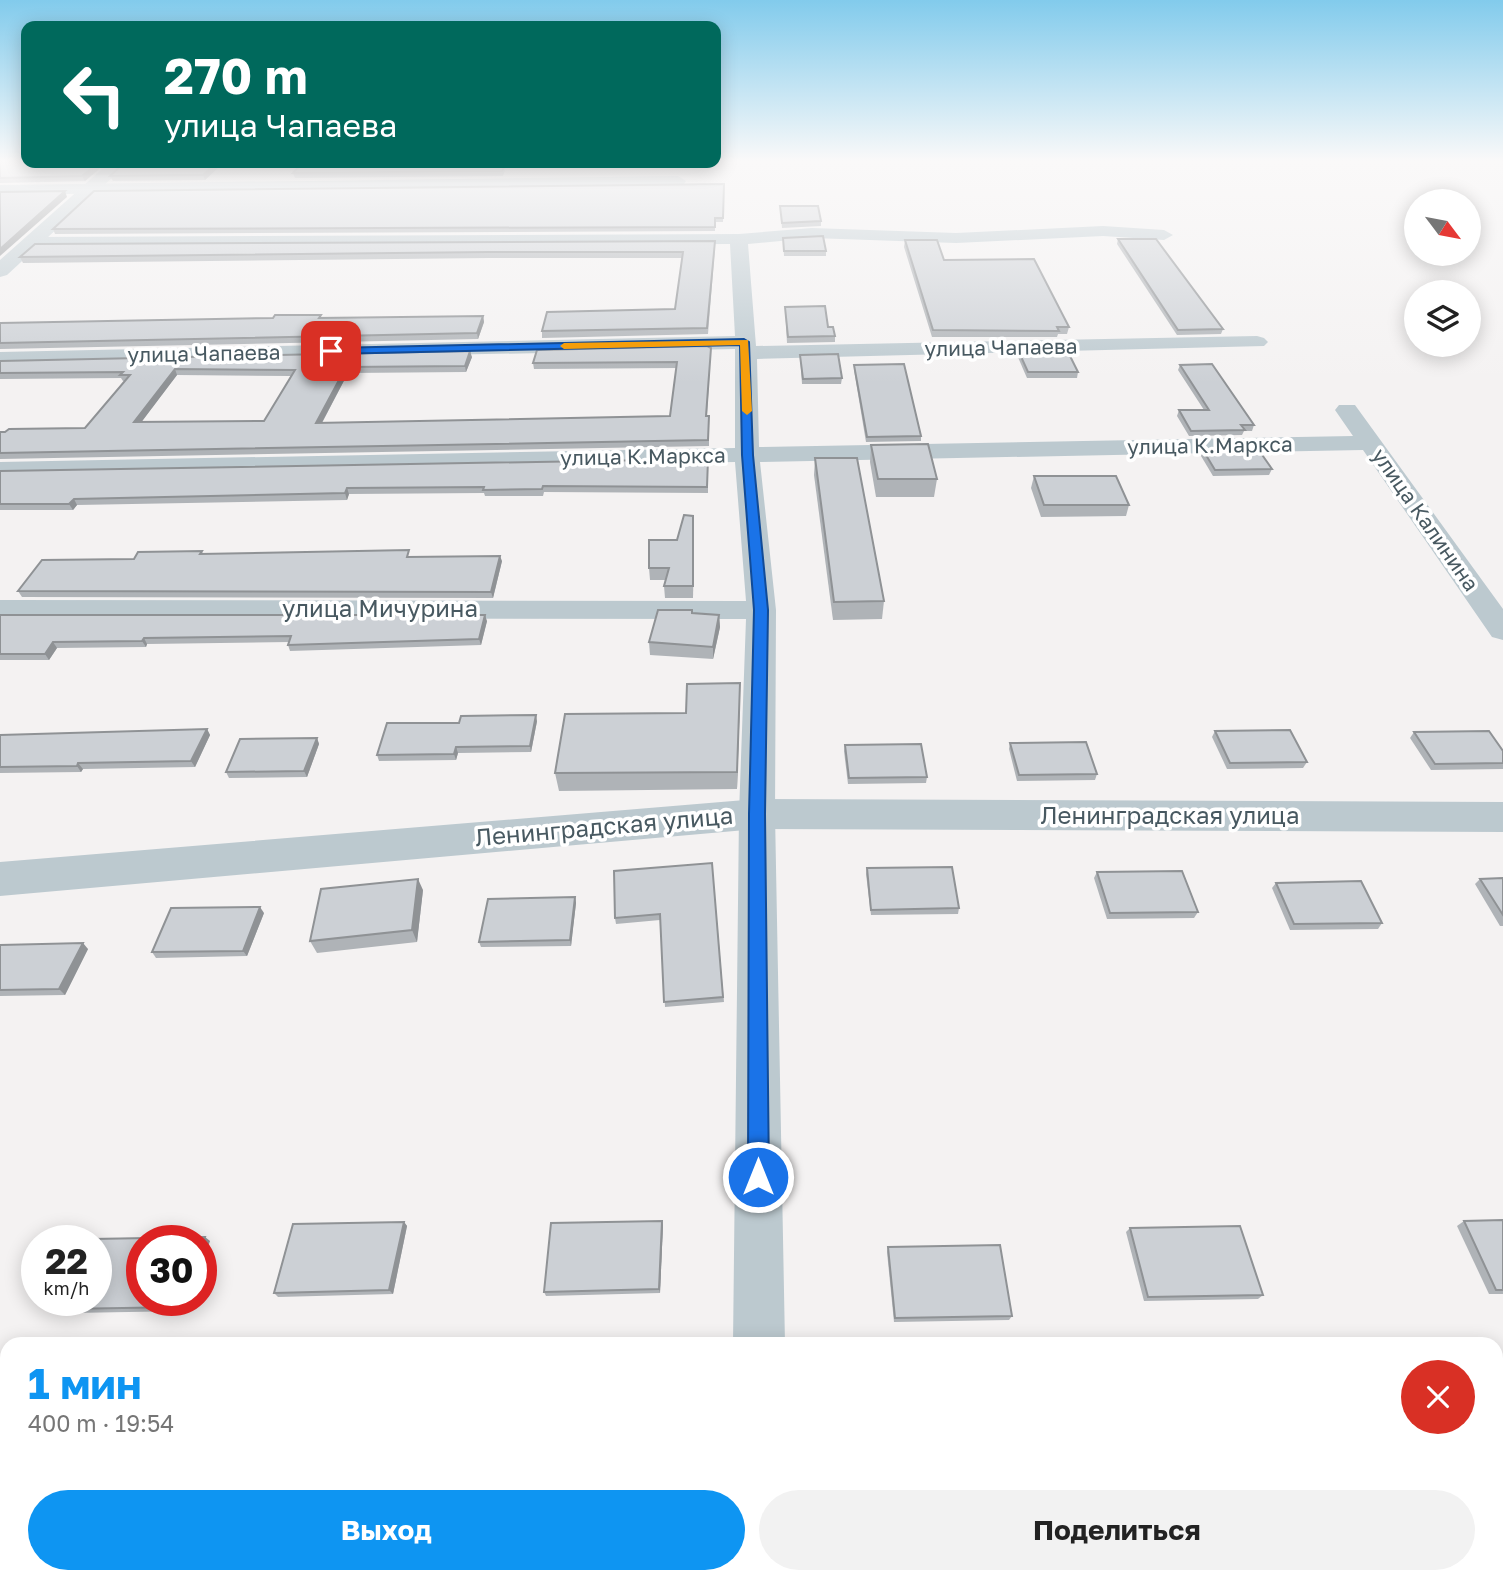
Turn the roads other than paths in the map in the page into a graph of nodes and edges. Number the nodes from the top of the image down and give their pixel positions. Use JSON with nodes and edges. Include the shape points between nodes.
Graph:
{"nodes":[{"id":1,"x":39,"y":235,"type":"edge"},
{"id":2,"x":789,"y":235,"type":"edge"},
{"id":3,"x":866,"y":235,"type":"edge"},
{"id":4,"x":1013,"y":235,"type":"edge"},
{"id":5,"x":1153,"y":235,"type":"edge"},
{"id":6,"x":1164,"y":236,"type":"dead end"},
{"id":7,"x":739,"y":239,"type":"junction"},
{"id":8,"x":0,"y":242,"type":"edge"},
{"id":9,"x":31,"y":242,"type":"junction"},
{"id":10,"x":0,"y":271,"type":"edge"},
{"id":11,"x":1256,"y":342,"type":"dead end"},
{"id":12,"x":745,"y":347,"type":"junction"},
{"id":13,"x":0,"y":358,"type":"edge"},
{"id":14,"x":1347,"y":410,"type":"dead end"},
{"id":15,"x":1371,"y":443,"type":"junction"},
{"id":16,"x":747,"y":455,"type":"junction"},
{"id":17,"x":0,"y":469,"type":"edge"},
{"id":18,"x":0,"y":609,"type":"edge"},
{"id":19,"x":761,"y":610,"type":"junction"},
{"id":20,"x":1503,"y":630,"type":"edge"},
{"id":21,"x":757,"y":814,"type":"junction"},
{"id":22,"x":1503,"y":817,"type":"edge"},
{"id":23,"x":0,"y":879,"type":"edge"},
{"id":24,"x":759,"y":1337,"type":"edge"}],
"edges":[{"from":1,"to":9,"type":"street"},
{"from":2,"to":7,"type":"street"},
{"from":3,"to":4,"type":"street"},
{"from":5,"to":6,"type":"street"},
{"from":7,"to":9,"type":"street"},
{"from":7,"to":12,"type":"street"},
{"from":8,"to":9,"type":"street"},
{"from":9,"to":10,"type":"street"},
{"from":11,"to":12,"type":"street","name":"улица Чапаева"},
{"from":12,"to":13,"type":"street","name":"улица Чапаева"},
{"from":12,"to":16,"type":"street"},
{"from":14,"to":15,"type":"street","name":"улица Калинина"},
{"from":15,"to":16,"type":"street","name":"улица К.Маркса"},
{"from":15,"to":20,"type":"street","name":"улица Калинина"},
{"from":16,"to":17,"type":"street","name":"улица К.Маркса"},
{"from":16,"to":19,"type":"street"},
{"from":18,"to":19,"type":"street","name":"улица Мичурина"},
{"from":19,"to":21,"type":"street"},
{"from":21,"to":22,"type":"street","name":"Ленинградская улица"},
{"from":21,"to":23,"type":"street","name":"Ленинградская улица"},
{"from":21,"to":24,"type":"street"}]}
